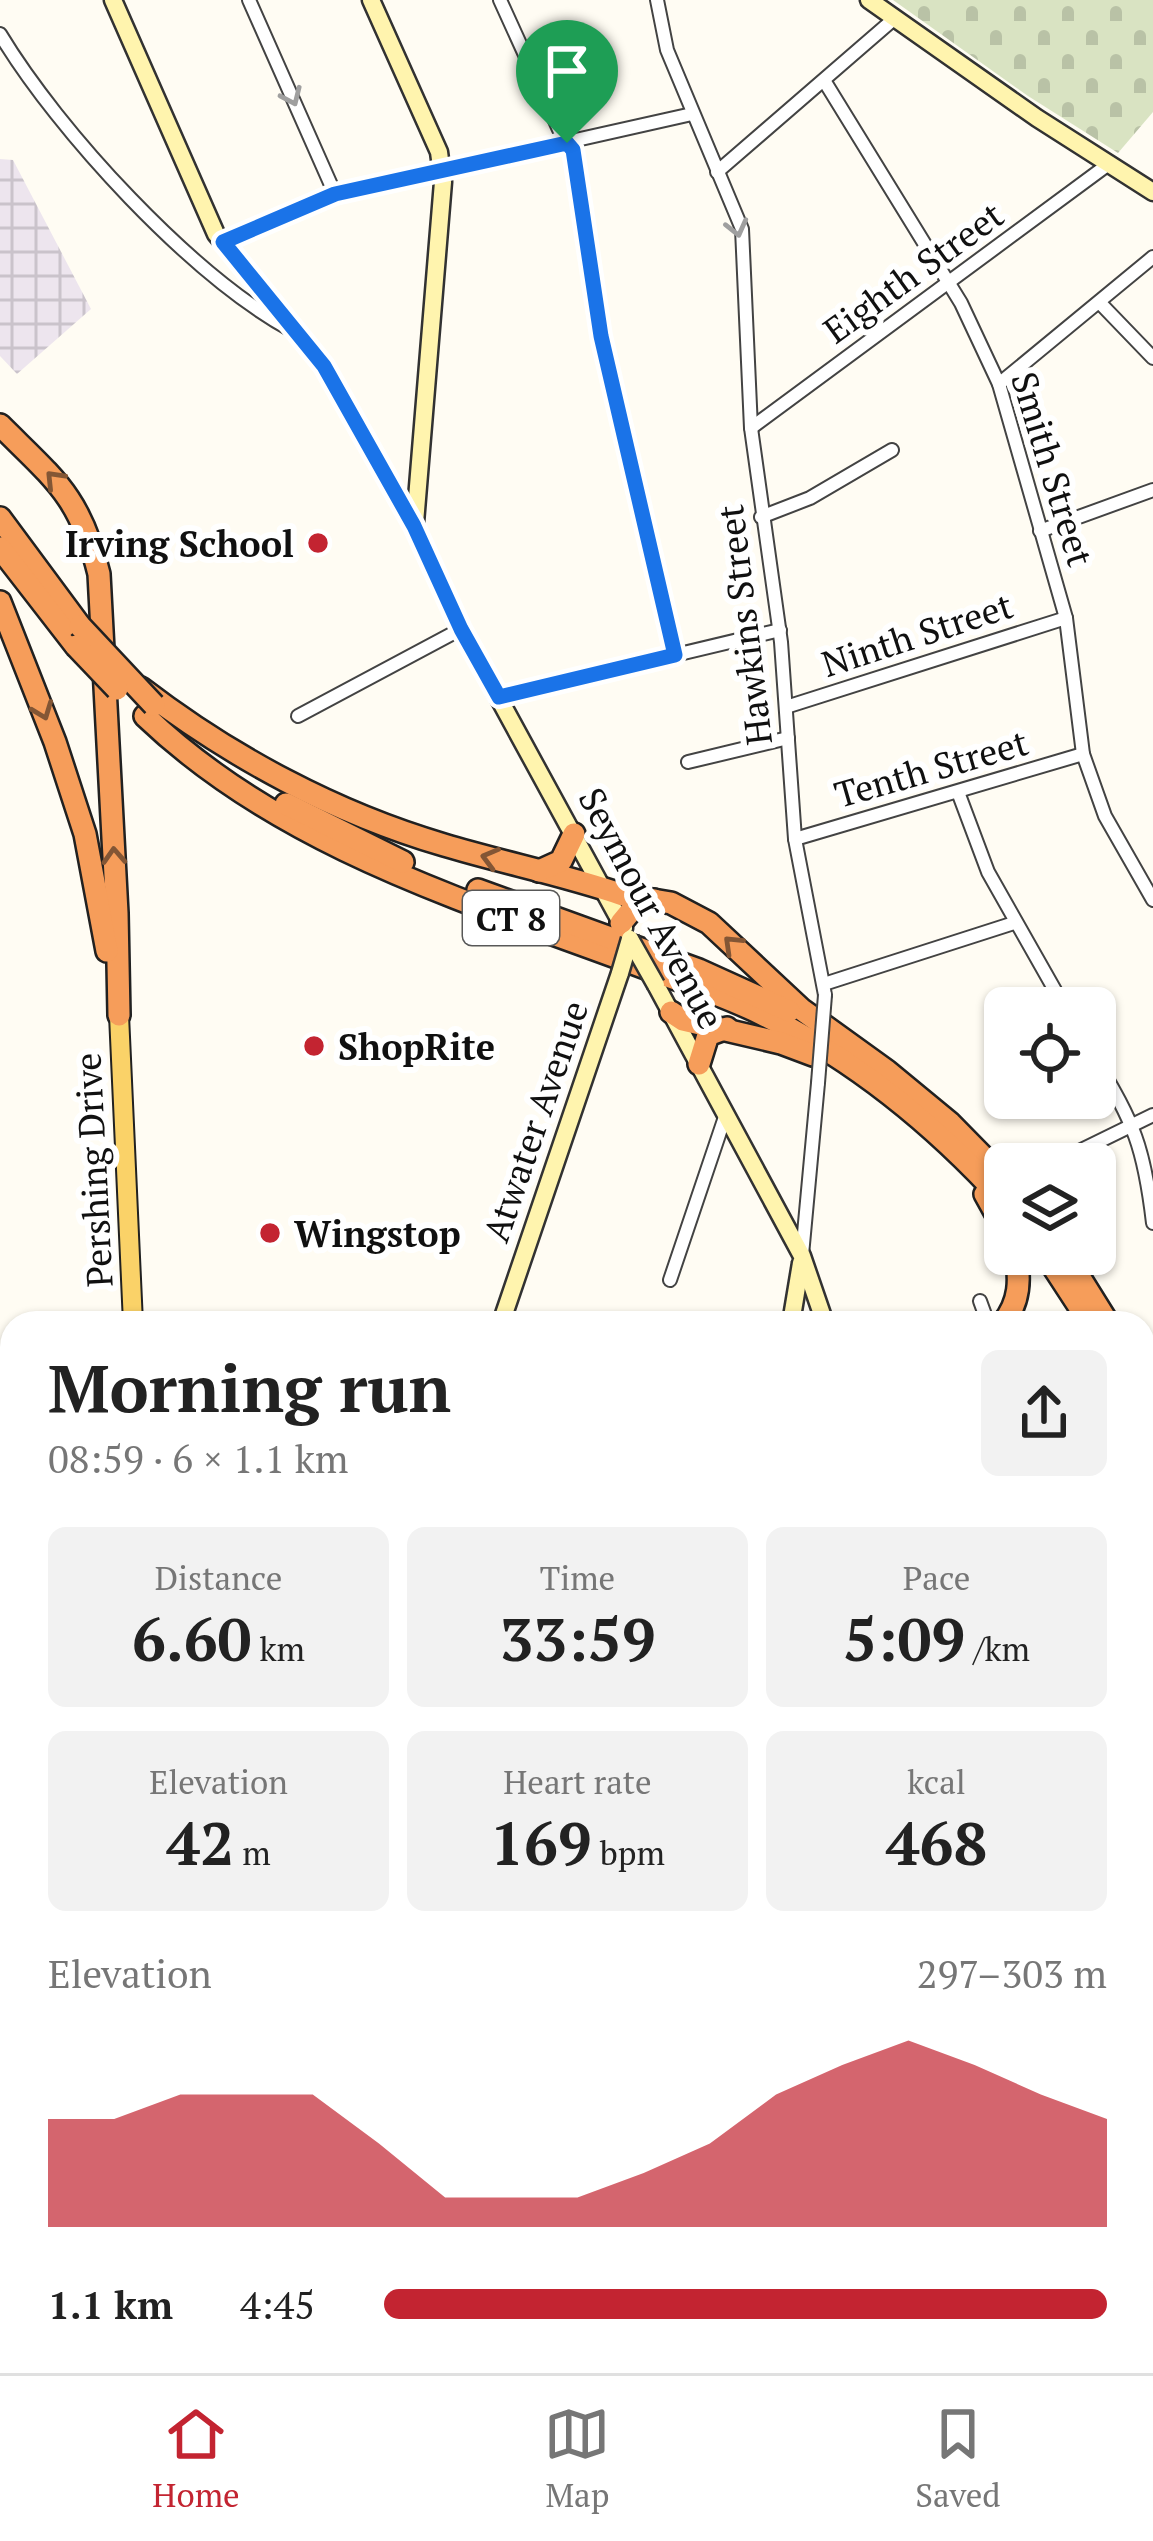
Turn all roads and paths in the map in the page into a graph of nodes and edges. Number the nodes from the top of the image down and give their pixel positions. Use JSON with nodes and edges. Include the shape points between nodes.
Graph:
{"nodes":[{"id":1,"x":113,"y":0,"type":"edge"},
{"id":2,"x":250,"y":0,"type":"edge"},
{"id":3,"x":371,"y":0,"type":"edge"},
{"id":4,"x":500,"y":0,"type":"edge"},
{"id":5,"x":657,"y":0,"type":"edge"},
{"id":6,"x":869,"y":0,"type":"edge"},
{"id":7,"x":895,"y":18,"type":"junction"},
{"id":8,"x":0,"y":34,"type":"edge"},
{"id":9,"x":825,"y":82,"type":"junction"},
{"id":10,"x":692,"y":114,"type":"junction"},
{"id":11,"x":567,"y":143,"type":"junction"},
{"id":12,"x":1110,"y":163,"type":"junction"},
{"id":13,"x":442,"y":170,"type":"junction"},
{"id":14,"x":717,"y":172,"type":"junction"},
{"id":15,"x":1153,"y":192,"type":"edge"},
{"id":16,"x":335,"y":194,"type":"junction"},
{"id":17,"x":223,"y":242,"type":"junction"},
{"id":18,"x":1153,"y":257,"type":"edge"},
{"id":19,"x":949,"y":284,"type":"junction"},
{"id":20,"x":1100,"y":303,"type":"junction"},
{"id":21,"x":299,"y":334,"type":"junction"},
{"id":22,"x":1153,"y":358,"type":"edge"},
{"id":23,"x":999,"y":385,"type":"junction"},
{"id":24,"x":0,"y":425,"type":"edge"},
{"id":25,"x":751,"y":428,"type":"junction"},
{"id":26,"x":892,"y":450,"type":"dead end"},
{"id":27,"x":1153,"y":490,"type":"edge"},
{"id":28,"x":761,"y":517,"type":"junction"},
{"id":29,"x":0,"y":518,"type":"edge"},
{"id":30,"x":414,"y":526,"type":"junction"},
{"id":31,"x":1040,"y":531,"type":"junction"},
{"id":32,"x":0,"y":548,"type":"edge"},
{"id":33,"x":0,"y":602,"type":"edge"},
{"id":34,"x":1066,"y":618,"type":"junction"},
{"id":35,"x":461,"y":629,"type":"junction"},
{"id":36,"x":780,"y":630,"type":"junction"},
{"id":37,"x":78,"y":636,"type":"junction"},
{"id":38,"x":675,"y":655,"type":"junction"},
{"id":39,"x":499,"y":697,"type":"junction"},
{"id":40,"x":152,"y":706,"type":"junction"},
{"id":41,"x":786,"y":707,"type":"junction"},
{"id":42,"x":298,"y":716,"type":"dead end"},
{"id":43,"x":788,"y":738,"type":"junction"},
{"id":44,"x":1083,"y":754,"type":"junction"},
{"id":45,"x":688,"y":762,"type":"dead end"},
{"id":46,"x":958,"y":792,"type":"junction"},
{"id":47,"x":574,"y":834,"type":"junction"},
{"id":48,"x":796,"y":838,"type":"junction"},
{"id":49,"x":539,"y":871,"type":"junction"},
{"id":50,"x":604,"y":887,"type":"junction"},
{"id":51,"x":661,"y":900,"type":"junction"},
{"id":52,"x":1153,"y":901,"type":"edge"},
{"id":53,"x":1014,"y":923,"type":"junction"},
{"id":54,"x":626,"y":932,"type":"junction"},
{"id":55,"x":1052,"y":987,"type":"edge"},
{"id":56,"x":824,"y":989,"type":"junction"},
{"id":57,"x":671,"y":1012,"type":"junction"},
{"id":58,"x":118,"y":1015,"type":"junction"},
{"id":59,"x":727,"y":1028,"type":"junction"},
{"id":60,"x":699,"y":1064,"type":"junction"},
{"id":61,"x":887,"y":1071,"type":"junction"},
{"id":62,"x":1116,"y":1093,"type":"edge"},
{"id":63,"x":893,"y":1094,"type":"junction"},
{"id":64,"x":726,"y":1114,"type":"junction"},
{"id":65,"x":1153,"y":1115,"type":"edge"},
{"id":66,"x":1134,"y":1123,"type":"junction"},
{"id":67,"x":1095,"y":1143,"type":"edge"},
{"id":68,"x":960,"y":1153,"type":"junction"},
{"id":69,"x":984,"y":1158,"type":"edge"},
{"id":70,"x":984,"y":1179,"type":"edge"},
{"id":71,"x":984,"y":1194,"type":"edge"},
{"id":72,"x":1153,"y":1222,"type":"edge"},
{"id":73,"x":802,"y":1256,"type":"junction"},
{"id":74,"x":1017,"y":1275,"type":"edge"},
{"id":75,"x":1059,"y":1275,"type":"edge"},
{"id":76,"x":1078,"y":1275,"type":"edge"},
{"id":77,"x":670,"y":1280,"type":"dead end"},
{"id":78,"x":980,"y":1301,"type":"dead end"},
{"id":79,"x":132,"y":1311,"type":"edge"},
{"id":80,"x":505,"y":1311,"type":"edge"},
{"id":81,"x":793,"y":1311,"type":"edge"},
{"id":82,"x":821,"y":1311,"type":"edge"},
{"id":83,"x":984,"y":1311,"type":"edge"},
{"id":84,"x":1011,"y":1311,"type":"edge"},
{"id":85,"x":1082,"y":1311,"type":"edge"},
{"id":86,"x":1101,"y":1311,"type":"edge"}],
"edges":[{"from":1,"to":17,"type":"main road","name":"Seymour Avenue"},
{"from":2,"to":16,"type":"street","one_way":true},
{"from":3,"to":13,"type":"main road"},
{"from":4,"to":11,"type":"street"},
{"from":5,"to":10,"type":"street","name":"Hawkins Street"},
{"from":6,"to":7,"type":"main road"},
{"from":7,"to":9,"type":"street"},
{"from":7,"to":12,"type":"main road"},
{"from":8,"to":21,"type":"street","via":[[77,140],[139,203],[254,310]]},
{"from":9,"to":14,"type":"street"},
{"from":9,"to":19,"type":"street","name":"Smith Street"},
{"from":10,"to":11,"type":"street"},
{"from":10,"to":14,"type":"street","name":"Hawkins Street"},
{"from":11,"to":13,"type":"street"},
{"from":11,"to":38,"type":"street","via":[[601,336]]},
{"from":12,"to":15,"type":"main road"},
{"from":12,"to":19,"type":"street","name":"Eighth Street"},
{"from":13,"to":16,"type":"street"},
{"from":13,"to":30,"type":"main road"},
{"from":14,"to":25,"type":"street","name":"Hawkins Street","one_way":true,"via":[[742,230]]},
{"from":16,"to":17,"type":"street"},
{"from":17,"to":21,"type":"main road","name":"Seymour Avenue"},
{"from":18,"to":20,"type":"street"},
{"from":19,"to":23,"type":"street","name":"Smith Street"},
{"from":19,"to":25,"type":"street","name":"Eighth Street"},
{"from":20,"to":22,"type":"street"},
{"from":20,"to":23,"type":"street"},
{"from":21,"to":30,"type":"main road","name":"Seymour Avenue"},
{"from":23,"to":31,"type":"street","name":"Smith Street"},
{"from":58,"to":24,"type":"highway","one_way":true,"via":[[99,574],[72,498]]},
{"from":25,"to":28,"type":"street","name":"Hawkins Street"},
{"from":26,"to":28,"type":"street"},
{"from":27,"to":31,"type":"street"},
{"from":28,"to":36,"type":"street","name":"Hawkins Street"},
{"from":29,"to":37,"type":"highway","number":"CT 8"},
{"from":30,"to":35,"type":"main road","name":"Seymour Avenue"},
{"from":31,"to":34,"type":"street","name":"Smith Street"},
{"from":32,"to":37,"type":"highway","number":"CT 8"},
{"from":33,"to":58,"type":"highway","one_way":true,"via":[[85,834]]},
{"from":34,"to":41,"type":"street","name":"Ninth Street"},
{"from":34,"to":44,"type":"street","name":"Smith Street"},
{"from":35,"to":39,"type":"main road","name":"Seymour Avenue"},
{"from":35,"to":42,"type":"street"},
{"from":36,"to":38,"type":"street"},
{"from":36,"to":41,"type":"street","name":"Hawkins Street"},
{"from":37,"to":40,"type":"highway","number":"CT 8","bridge":true},
{"from":37,"to":40,"type":"highway","number":"CT 8","bridge":true},
{"from":38,"to":39,"type":"street"},
{"from":39,"to":47,"type":"main road","name":"Seymour Avenue"},
{"from":49,"to":40,"type":"highway","one_way":true,"via":[[360,815]]},
{"from":40,"to":61,"type":"highway","number":"CT 8","via":[[222,764],[341,833],[760,995]]},
{"from":40,"to":63,"type":"highway","number":"CT 8","via":[[213,772],[332,847],[762,1013]]},
{"from":41,"to":43,"type":"street","name":"Hawkins Street"},
{"from":43,"to":45,"type":"street"},
{"from":43,"to":48,"type":"street","name":"Hawkins Street"},
{"from":44,"to":46,"type":"street","name":"Tenth Street"},
{"from":44,"to":52,"type":"street","name":"Smith Street","via":[[1105,816]]},
{"from":46,"to":48,"type":"street","name":"Tenth Street"},
{"from":46,"to":53,"type":"street"},
{"from":47,"to":49,"type":"highway","via":[[561,861]]},
{"from":47,"to":50,"type":"main road","name":"Seymour Avenue"},
{"from":48,"to":56,"type":"street","name":"Hawkins Street"},
{"from":49,"to":50,"type":"highway"},
{"from":50,"to":51,"type":"highway"},
{"from":50,"to":54,"type":"main road","name":"Seymour Avenue"},
{"from":51,"to":54,"type":"highway","via":[[636,905]]},
{"from":61,"to":51,"type":"highway","one_way":true,"via":[[801,1009],[709,923]]},
{"from":53,"to":55,"type":"street"},
{"from":53,"to":56,"type":"street"},
{"from":54,"to":57,"type":"main road","name":"Seymour Avenue","bridge":true},
{"from":54,"to":80,"type":"main road","name":"Atwater Avenue","bridge":true,"via":[[620,973]]},
{"from":56,"to":73,"type":"street","name":"Hawkins Street","bridge":true},
{"from":57,"to":59,"type":"highway"},
{"from":57,"to":60,"type":"main road","name":"Seymour Avenue"},
{"from":58,"to":79,"type":"main road","name":"Pershing Drive"},
{"from":59,"to":60,"type":"highway","via":[[708,1035]]},
{"from":59,"to":63,"type":"highway","via":[[809,1053]]},
{"from":60,"to":64,"type":"main road","name":"Seymour Avenue"},
{"from":61,"to":69,"type":"highway","number":"CT 8"},
{"from":62,"to":66,"type":"street"},
{"from":63,"to":68,"type":"highway","number":"CT 8"},
{"from":64,"to":73,"type":"main road","name":"Seymour Avenue"},
{"from":64,"to":77,"type":"street"},
{"from":65,"to":66,"type":"street"},
{"from":66,"to":67,"type":"street"},
{"from":66,"to":72,"type":"street"},
{"from":68,"to":70,"type":"highway","number":"CT 8"},
{"from":68,"to":71,"type":"highway"},
{"from":73,"to":81,"type":"main road"},
{"from":73,"to":82,"type":"main road","name":"Seymour Avenue"},
{"from":74,"to":84,"type":"highway"},
{"from":75,"to":85,"type":"highway"},
{"from":76,"to":86,"type":"highway"},
{"from":78,"to":83,"type":"street"}]}
